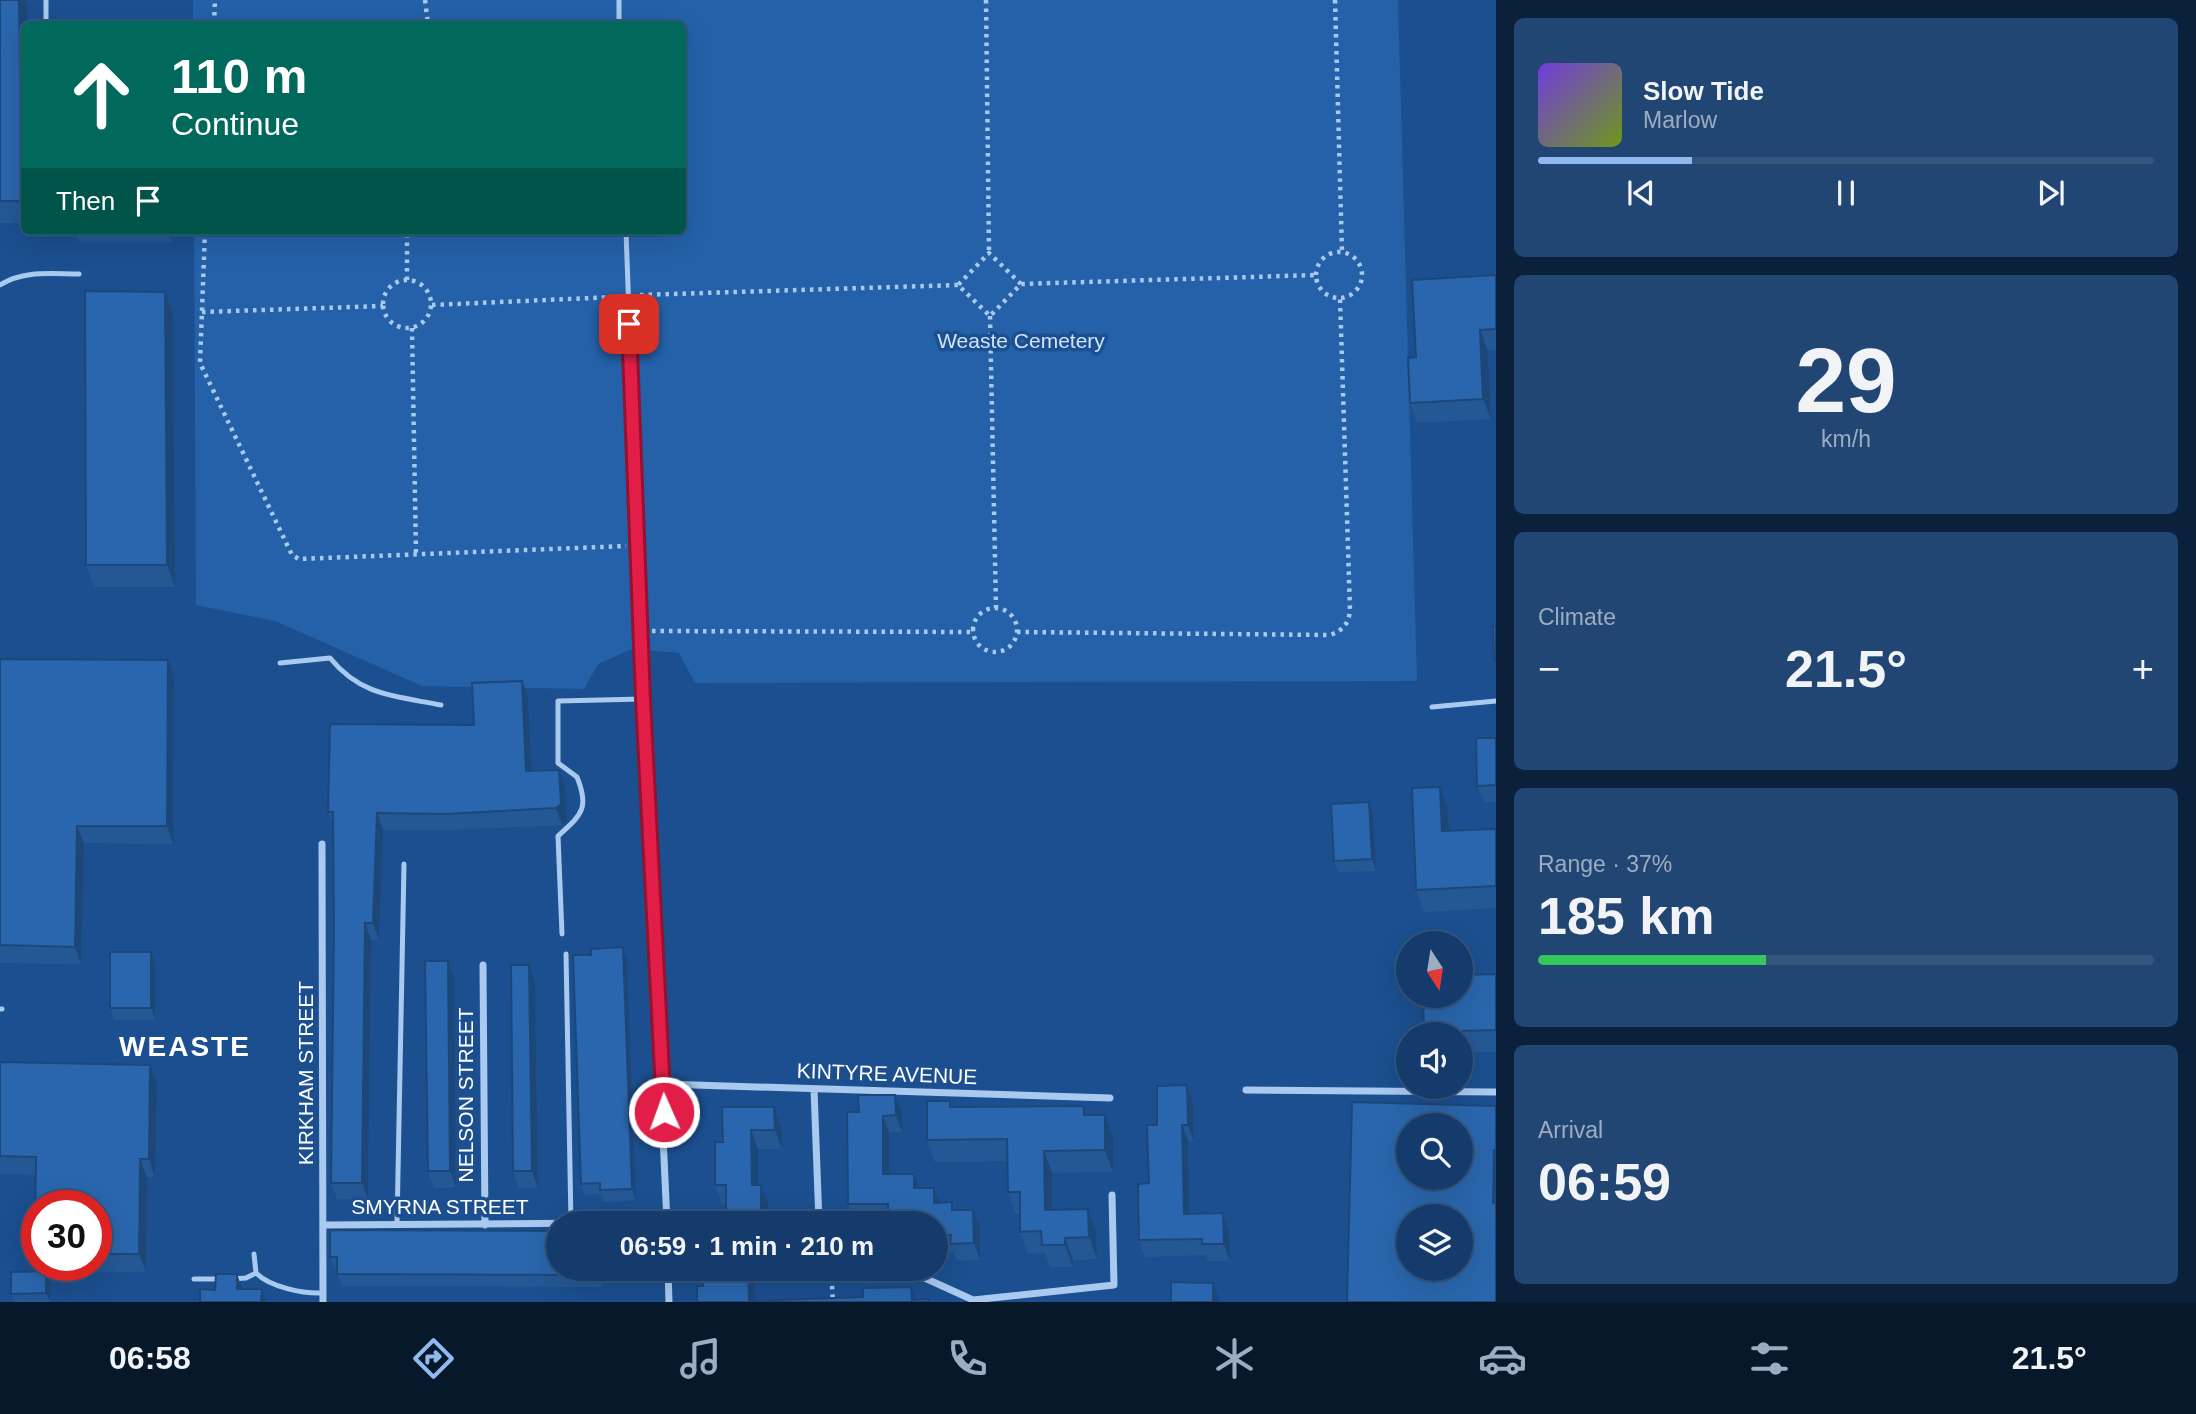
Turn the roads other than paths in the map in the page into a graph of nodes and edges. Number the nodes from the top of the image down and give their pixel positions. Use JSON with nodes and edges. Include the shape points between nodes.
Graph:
{"nodes":[{"id":1,"x":46,"y":0,"type":"edge"},
{"id":2,"x":619,"y":0,"type":"edge"},
{"id":3,"x":46,"y":21,"type":"edge"},
{"id":4,"x":619,"y":21,"type":"edge"},
{"id":5,"x":626,"y":235,"type":"edge"},
{"id":6,"x":79,"y":274,"type":"dead end"},
{"id":7,"x":0,"y":285,"type":"edge"},
{"id":8,"x":280,"y":663,"type":"dead end"},
{"id":9,"x":643,"y":699,"type":"junction"},
{"id":10,"x":1496,"y":701,"type":"edge"},
{"id":11,"x":441,"y":705,"type":"dead end"},
{"id":12,"x":1432,"y":707,"type":"dead end"},
{"id":13,"x":322,"y":844,"type":"dead end"},
{"id":14,"x":404,"y":863,"type":"dead end"},
{"id":15,"x":562,"y":934,"type":"dead end"},
{"id":16,"x":566,"y":954,"type":"dead end"},
{"id":17,"x":483,"y":965,"type":"dead end"},
{"id":18,"x":663,"y":1084,"type":"junction"},
{"id":19,"x":814,"y":1089,"type":"junction"},
{"id":20,"x":1247,"y":1090,"type":"dead end"},
{"id":21,"x":1496,"y":1092,"type":"edge"},
{"id":22,"x":1110,"y":1098,"type":"dead end"},
{"id":23,"x":1112,"y":1195,"type":"dead end"},
{"id":24,"x":571,"y":1211,"type":"edge"},
{"id":25,"x":667,"y":1211,"type":"edge"},
{"id":26,"x":819,"y":1211,"type":"edge"},
{"id":27,"x":546,"y":1223,"type":"edge"},
{"id":28,"x":485,"y":1224,"type":"junction"},
{"id":29,"x":324,"y":1225,"type":"junction"},
{"id":30,"x":397,"y":1225,"type":"junction"},
{"id":31,"x":254,"y":1254,"type":"dead end"},
{"id":32,"x":256,"y":1273,"type":"junction"},
{"id":33,"x":194,"y":1279,"type":"dead end"},
{"id":34,"x":668,"y":1281,"type":"edge"},
{"id":35,"x":931,"y":1281,"type":"edge"},
{"id":36,"x":323,"y":1293,"type":"junction"},
{"id":37,"x":323,"y":1302,"type":"edge"},
{"id":38,"x":669,"y":1302,"type":"edge"}],
"edges":[{"from":1,"to":3,"type":"lane"},
{"from":2,"to":4,"type":"lane"},
{"from":5,"to":9,"type":"lane"},
{"from":6,"to":7,"type":"lane","via":[[31,273]]},
{"from":8,"to":11,"type":"lane","via":[[330,658],[347,679],[365,690]]},
{"from":9,"to":15,"type":"lane","via":[[558,701],[558,763],[577,777],[584,807],[558,836]]},
{"from":9,"to":18,"type":"street"},
{"from":10,"to":12,"type":"lane"},
{"from":13,"to":29,"type":"street","name":"KIRKHAM STREET"},
{"from":14,"to":30,"type":"lane"},
{"from":16,"to":24,"type":"lane"},
{"from":17,"to":28,"type":"street","name":"NELSON STREET"},
{"from":18,"to":19,"type":"street","name":"KINTYRE AVENUE"},
{"from":18,"to":25,"type":"street"},
{"from":19,"to":22,"type":"street","name":"KINTYRE AVENUE"},
{"from":19,"to":26,"type":"street"},
{"from":20,"to":21,"type":"street"},
{"from":23,"to":35,"type":"street","via":[[1114,1285],[973,1300]]},
{"from":27,"to":28,"type":"street","name":"SMYRNA STREET"},
{"from":28,"to":30,"type":"street","name":"SMYRNA STREET"},
{"from":29,"to":30,"type":"street","name":"SMYRNA STREET"},
{"from":29,"to":36,"type":"street","name":"KIRKHAM STREET"},
{"from":31,"to":32,"type":"lane"},
{"from":32,"to":33,"type":"lane","via":[[246,1278]]},
{"from":32,"to":36,"type":"lane","via":[[262,1280]]},
{"from":34,"to":38,"type":"street"},
{"from":36,"to":37,"type":"street","name":"KIRKHAM STREET"}]}
